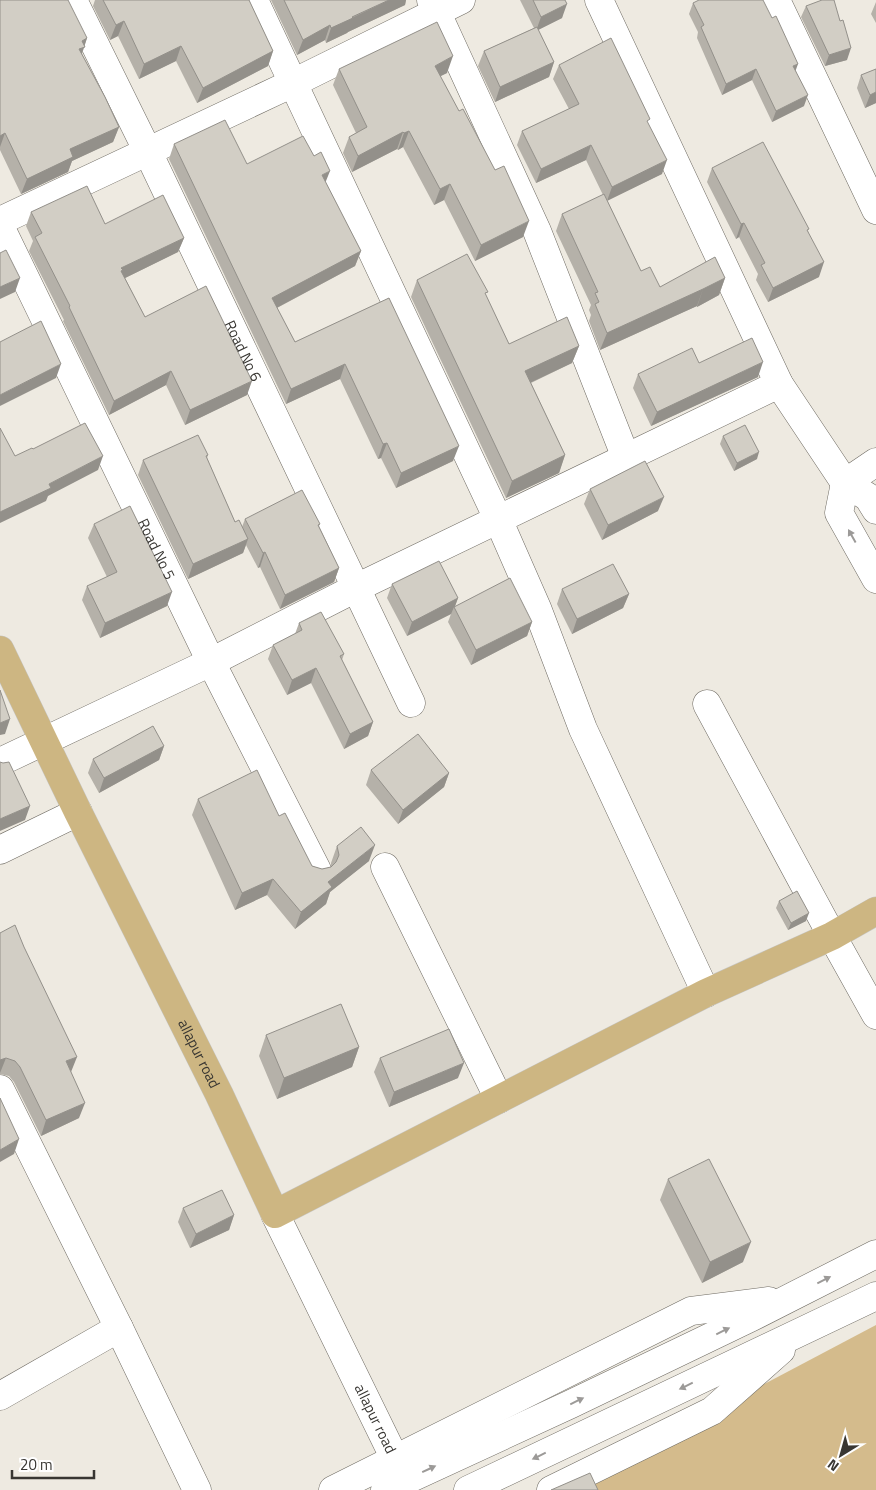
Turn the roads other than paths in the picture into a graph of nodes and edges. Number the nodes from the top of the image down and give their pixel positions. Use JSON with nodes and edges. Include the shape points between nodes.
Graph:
{"nodes":[{"id":1,"x":73,"y":0,"type":"edge"},
{"id":2,"x":254,"y":0,"type":"edge"},
{"id":3,"x":599,"y":0,"type":"edge"},
{"id":4,"x":776,"y":0,"type":"edge"},
{"id":5,"x":443,"y":4,"type":"edge"},
{"id":6,"x":293,"y":83,"type":"junction"},
{"id":7,"x":148,"y":152,"type":"junction"},
{"id":8,"x":876,"y":210,"type":"edge"},
{"id":9,"x":0,"y":221,"type":"edge"},
{"id":10,"x":0,"y":226,"type":"edge"},
{"id":11,"x":779,"y":384,"type":"junction"},
{"id":12,"x":626,"y":458,"type":"junction"},
{"id":13,"x":876,"y":462,"type":"edge"},
{"id":14,"x":845,"y":483,"type":"junction"},
{"id":15,"x":876,"y":510,"type":"edge"},
{"id":16,"x":498,"y":519,"type":"junction"},
{"id":17,"x":876,"y":579,"type":"edge"},
{"id":18,"x":356,"y":588,"type":"junction"},
{"id":19,"x":0,"y":650,"type":"edge"},
{"id":20,"x":211,"y":662,"type":"junction"},
{"id":21,"x":411,"y":703,"type":"dead end"},
{"id":22,"x":707,"y":704,"type":"dead end"},
{"id":23,"x":45,"y":741,"type":"junction"},
{"id":24,"x":0,"y":762,"type":"edge"},
{"id":25,"x":78,"y":812,"type":"junction"},
{"id":26,"x":0,"y":850,"type":"edge"},
{"id":27,"x":385,"y":866,"type":"dead end"},
{"id":28,"x":317,"y":870,"type":"edge"},
{"id":29,"x":876,"y":911,"type":"edge"},
{"id":30,"x":832,"y":936,"type":"junction"},
{"id":31,"x":706,"y":994,"type":"junction"},
{"id":32,"x":876,"y":1015,"type":"edge"},
{"id":33,"x":0,"y":1089,"type":"edge"},
{"id":34,"x":498,"y":1100,"type":"junction"},
{"id":35,"x":275,"y":1214,"type":"junction"},
{"id":36,"x":876,"y":1254,"type":"edge"},
{"id":37,"x":876,"y":1296,"type":"edge"},
{"id":38,"x":790,"y":1298,"type":"junction"},
{"id":39,"x":119,"y":1328,"type":"junction"},
{"id":40,"x":805,"y":1329,"type":"junction"},
{"id":41,"x":0,"y":1396,"type":"edge"},
{"id":42,"x":395,"y":1459,"type":"junction"},
{"id":43,"x":197,"y":1490,"type":"edge"},
{"id":44,"x":333,"y":1490,"type":"edge"},
{"id":45,"x":385,"y":1490,"type":"edge"},
{"id":46,"x":468,"y":1490,"type":"edge"},
{"id":47,"x":551,"y":1490,"type":"edge"}],
"edges":[{"from":1,"to":7,"type":"street","name":"Road No 6"},
{"from":2,"to":6,"type":"street"},
{"from":3,"to":11,"type":"street"},
{"from":4,"to":8,"type":"street"},
{"from":5,"to":6,"type":"street"},
{"from":5,"to":12,"type":"street","via":[[538,231]]},
{"from":6,"to":7,"type":"street"},
{"from":6,"to":16,"type":"street"},
{"from":7,"to":9,"type":"street"},
{"from":7,"to":18,"type":"street","name":"Road No 6"},
{"from":10,"to":20,"type":"street","name":"Road No 5"},
{"from":11,"to":12,"type":"street"},
{"from":11,"to":14,"type":"street"},
{"from":12,"to":16,"type":"street"},
{"from":13,"to":14,"type":"street"},
{"from":14,"to":15,"type":"street","via":[[868,497]]},
{"from":17,"to":14,"type":"street","one_way":true,"via":[[839,513]]},
{"from":16,"to":18,"type":"street"},
{"from":16,"to":31,"type":"street","via":[[537,608],[583,729]]},
{"from":18,"to":20,"type":"street"},
{"from":18,"to":21,"type":"street","name":"Road No 6"},
{"from":19,"to":23,"type":"main road","name":"allapur road"},
{"from":20,"to":23,"type":"street"},
{"from":20,"to":28,"type":"street","name":"Road No 5"},
{"from":22,"to":30,"type":"street"},
{"from":23,"to":24,"type":"street"},
{"from":23,"to":25,"type":"main road","name":"allapur road"},
{"from":25,"to":26,"type":"street"},
{"from":25,"to":35,"type":"main road","name":"allapur road","via":[[219,1094]]},
{"from":27,"to":34,"type":"street"},
{"from":29,"to":30,"type":"main road"},
{"from":30,"to":31,"type":"main road"},
{"from":30,"to":32,"type":"street"},
{"from":31,"to":34,"type":"main road"},
{"from":33,"to":39,"type":"street"},
{"from":34,"to":35,"type":"main road"},
{"from":35,"to":42,"type":"street","name":"allapur road"},
{"from":38,"to":36,"type":"street","one_way":true},
{"from":37,"to":40,"type":"street"},
{"from":38,"to":42,"type":"street","via":[[691,1311]]},
{"from":45,"to":38,"type":"street","one_way":true},
{"from":39,"to":41,"type":"street"},
{"from":39,"to":43,"type":"street"},
{"from":40,"to":46,"type":"street","one_way":true},
{"from":40,"to":47,"type":"street","via":[[712,1411]]},
{"from":42,"to":44,"type":"street"}]}
